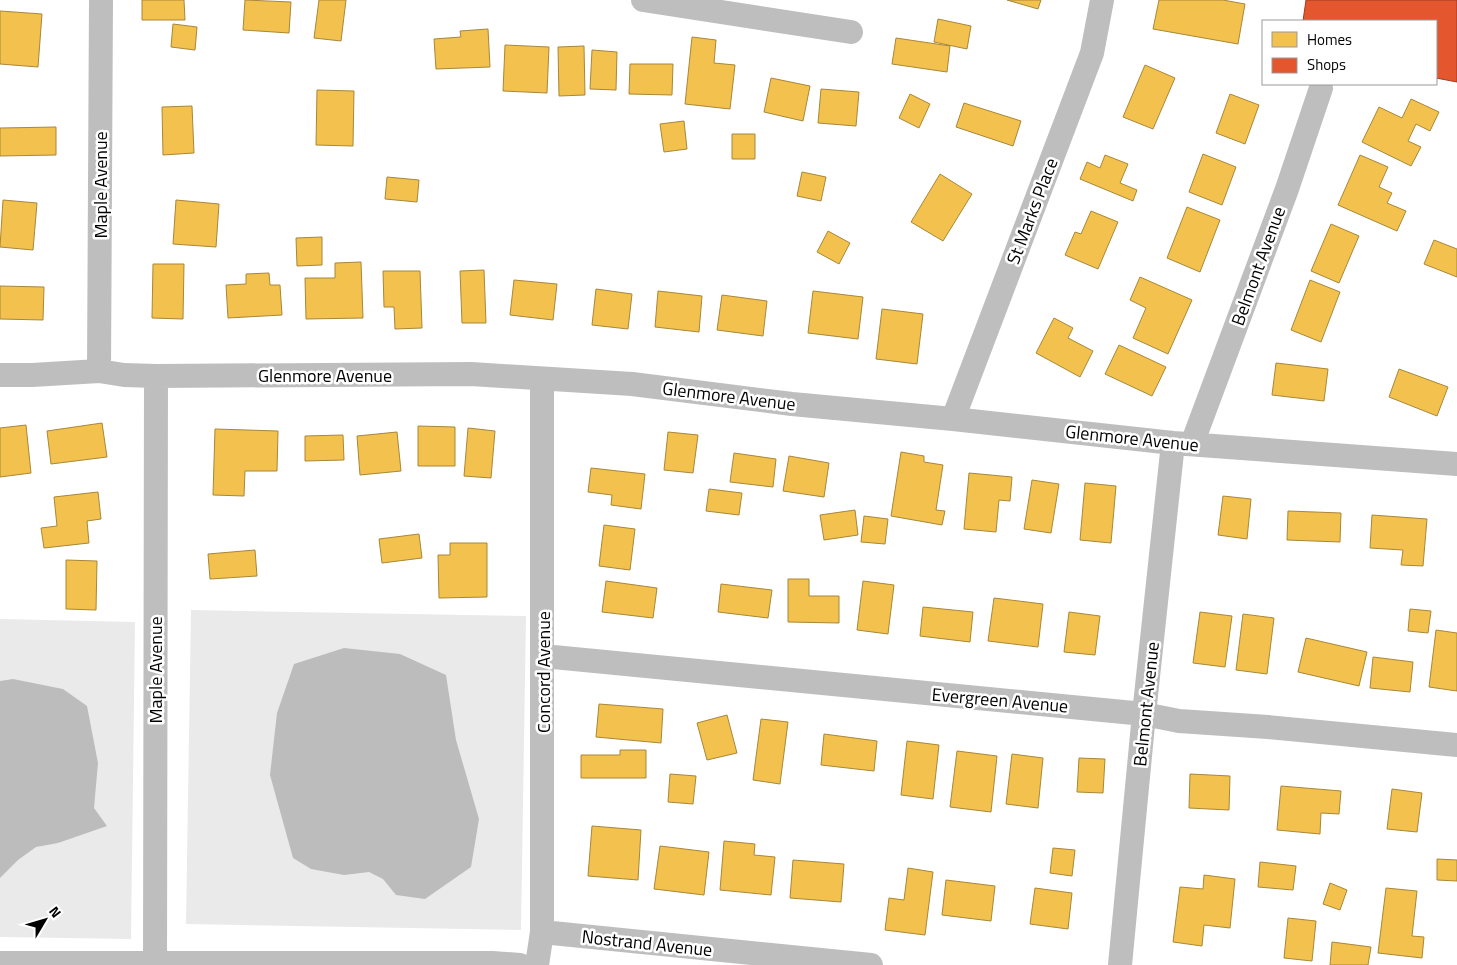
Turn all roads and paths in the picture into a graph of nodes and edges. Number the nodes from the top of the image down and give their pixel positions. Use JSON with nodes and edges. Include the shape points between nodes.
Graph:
{"nodes":[{"id":1,"x":100,"y":0,"type":"edge"},
{"id":2,"x":643,"y":0,"type":"edge"},
{"id":3,"x":1102,"y":0,"type":"edge"},
{"id":4,"x":851,"y":32,"type":"dead end"},
{"id":5,"x":1321,"y":88,"type":"dead end"},
{"id":6,"x":98,"y":371,"type":"junction"},
{"id":7,"x":0,"y":375,"type":"edge"},
{"id":8,"x":156,"y":376,"type":"junction"},
{"id":9,"x":542,"y":379,"type":"junction"},
{"id":10,"x":953,"y":419,"type":"junction"},
{"id":11,"x":1182,"y":443,"type":"junction"},
{"id":12,"x":1457,"y":464,"type":"edge"},
{"id":13,"x":543,"y":656,"type":"junction"},
{"id":14,"x":1144,"y":714,"type":"junction"},
{"id":15,"x":1457,"y":745,"type":"edge"},
{"id":16,"x":542,"y":932,"type":"junction"},
{"id":17,"x":0,"y":963,"type":"edge"},
{"id":18,"x":155,"y":964,"type":"edge"},
{"id":19,"x":520,"y":965,"type":"edge"},
{"id":20,"x":537,"y":965,"type":"edge"},
{"id":21,"x":871,"y":965,"type":"edge"},
{"id":22,"x":1120,"y":965,"type":"edge"}],
"edges":[{"from":1,"to":6,"type":"street","name":"Maple Avenue"},
{"from":2,"to":4,"type":"street"},
{"from":3,"to":10,"type":"street","name":"St Marks Place","via":[[1092,53]]},
{"from":5,"to":11,"type":"street","name":"Belmont Avenue","via":[[1287,189]]},
{"from":6,"to":7,"type":"street","name":"Glenmore Avenue"},
{"from":6,"to":8,"type":"street","name":"Glenmore Avenue"},
{"from":8,"to":9,"type":"street","name":"Glenmore Avenue","via":[[471,374]]},
{"from":8,"to":18,"type":"street","name":"Maple Avenue"},
{"from":9,"to":10,"type":"street","name":"Glenmore Avenue","via":[[632,384],[792,404]]},
{"from":9,"to":13,"type":"street","name":"Concord Avenue"},
{"from":10,"to":11,"type":"street","name":"Glenmore Avenue"},
{"from":11,"to":12,"type":"street","name":"Glenmore Avenue"},
{"from":11,"to":14,"type":"street","name":"Belmont Avenue"},
{"from":13,"to":14,"type":"street","name":"Evergreen Avenue"},
{"from":13,"to":16,"type":"street","name":"Concord Avenue"},
{"from":14,"to":15,"type":"street","name":"Evergreen Avenue","via":[[1180,721]]},
{"from":14,"to":22,"type":"street","name":"Belmont Avenue"},
{"from":16,"to":20,"type":"street","name":"Concord Avenue"},
{"from":16,"to":21,"type":"street","name":"Nostrand Avenue"},
{"from":17,"to":18,"type":"street"},
{"from":18,"to":19,"type":"street"}]}
